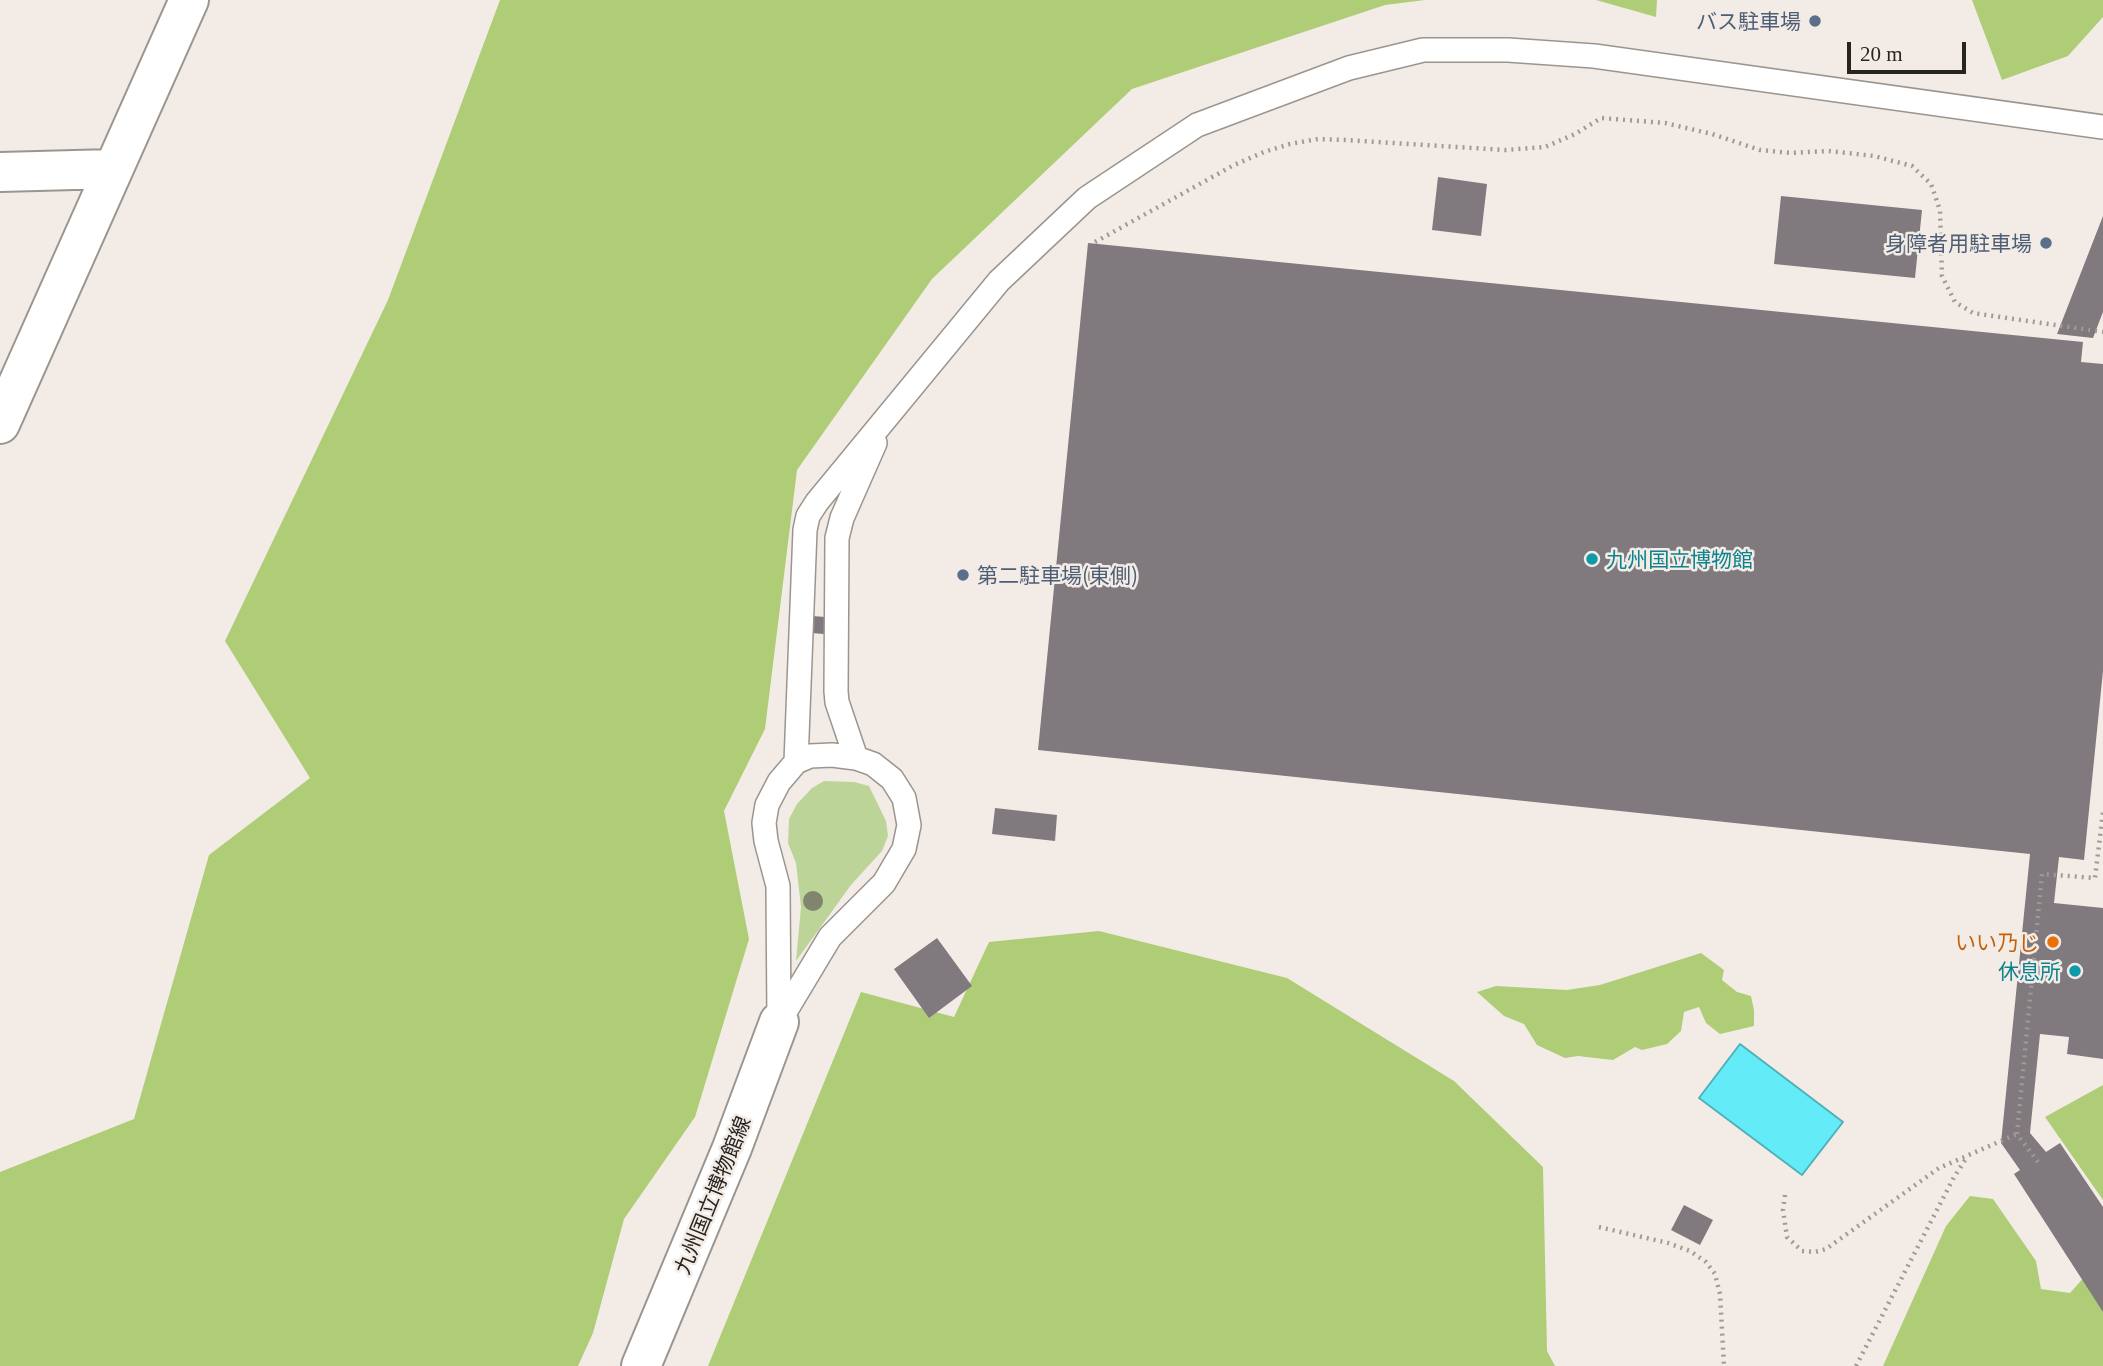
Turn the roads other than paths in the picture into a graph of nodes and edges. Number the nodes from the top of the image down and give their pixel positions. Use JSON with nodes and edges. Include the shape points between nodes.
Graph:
{"nodes":[{"id":1,"x":189,"y":0,"type":"edge"},
{"id":2,"x":2103,"y":127,"type":"edge"},
{"id":3,"x":112,"y":169,"type":"junction"},
{"id":4,"x":0,"y":172,"type":"edge"},
{"id":5,"x":4,"y":407,"type":"edge"},
{"id":6,"x":884,"y":423,"type":"junction"},
{"id":7,"x":856,"y":758,"type":"junction"},
{"id":8,"x":796,"y":762,"type":"junction"},
{"id":9,"x":779,"y":1022,"type":"junction"},
{"id":10,"x":641,"y":1366,"type":"edge"}],
"edges":[{"from":1,"to":3,"type":"street"},
{"from":2,"to":6,"type":"lane","via":[[1582,55],[1423,50],[1361,65],[1197,125],[1087,198],[999,281]]},
{"from":3,"to":4,"type":"street"},
{"from":3,"to":5,"type":"street"},
{"from":6,"to":7,"type":"lane","via":[[837,538],[836,691]]},
{"from":6,"to":8,"type":"lane","via":[[830,484],[806,523]]},
{"from":7,"to":8,"type":"lane","via":[[810,756]]},
{"from":7,"to":9,"type":"lane","via":[[892,779],[904,798],[909,825],[904,849],[884,883],[830,937]]},
{"from":8,"to":9,"type":"lane","via":[[779,782],[764,823],[778,886]]},
{"from":9,"to":10,"type":"street","name":"九州国立博物館線"}]}
